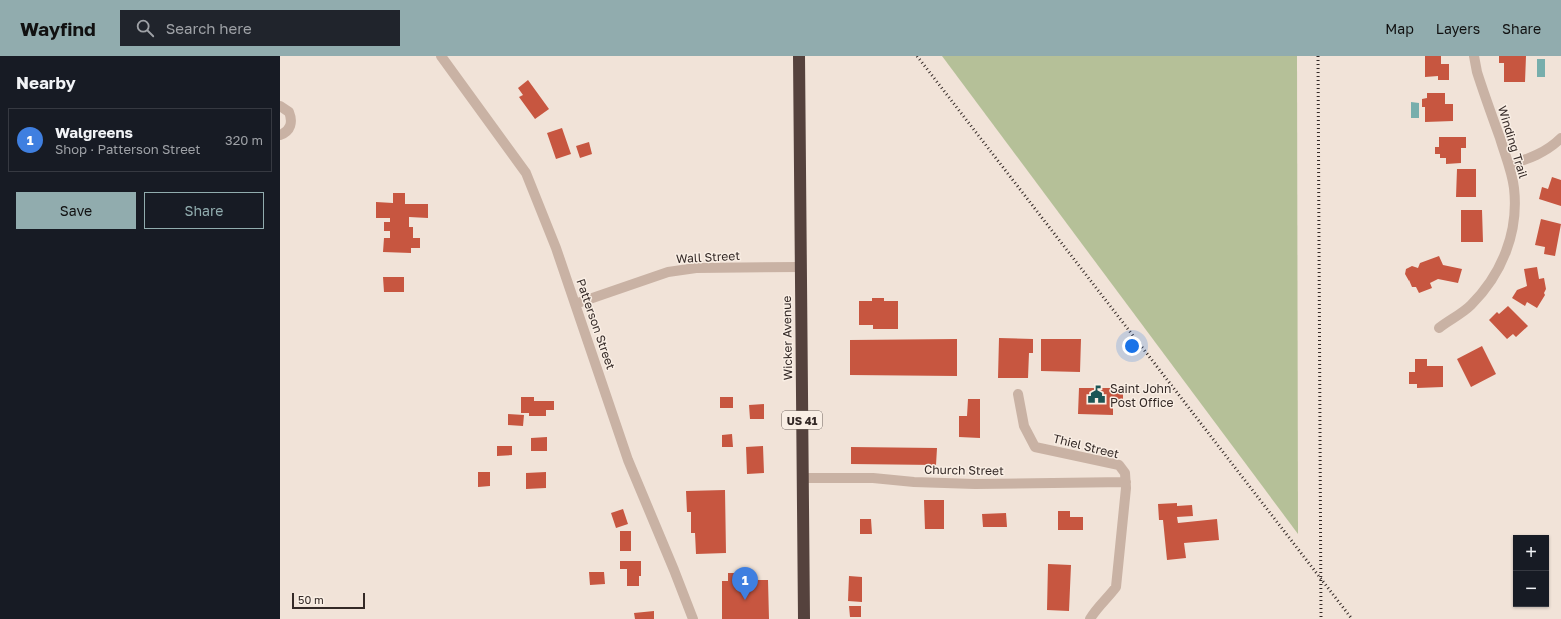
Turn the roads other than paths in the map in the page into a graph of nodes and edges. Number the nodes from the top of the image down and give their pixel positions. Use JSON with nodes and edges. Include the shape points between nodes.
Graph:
{"nodes":[{"id":1,"x":441,"y":56,"type":"edge"},
{"id":2,"x":799,"y":56,"type":"edge"},
{"id":3,"x":1474,"y":56,"type":"edge"},
{"id":4,"x":280,"y":106,"type":"edge"},
{"id":5,"x":280,"y":135,"type":"edge"},
{"id":6,"x":1561,"y":138,"type":"edge"},
{"id":7,"x":1509,"y":165,"type":"junction"},
{"id":8,"x":800,"y":267,"type":"junction"},
{"id":9,"x":575,"y":304,"type":"junction"},
{"id":10,"x":1438,"y":328,"type":"dead end"},
{"id":11,"x":1018,"y":394,"type":"dead end"},
{"id":12,"x":802,"y":478,"type":"junction"},
{"id":13,"x":1126,"y":482,"type":"junction"},
{"id":14,"x":693,"y":619,"type":"edge"},
{"id":15,"x":804,"y":619,"type":"edge"},
{"id":16,"x":1090,"y":619,"type":"edge"}],
"edges":[{"from":1,"to":9,"type":"street","name":"Patterson Street","via":[[526,173]]},
{"from":2,"to":8,"type":"highway","name":"Wicker Avenue","number":"US 41"},
{"from":3,"to":7,"type":"street","name":"Winding Trail","via":[[1477,72]]},
{"from":4,"to":5,"type":"street","via":[[289,112],[291,122],[287,131]]},
{"from":6,"to":7,"type":"street","via":[[1530,158]]},
{"from":7,"to":10,"type":"street","name":"Winding Trail","via":[[1515,211],[1510,241],[1500,266],[1470,306]]},
{"from":8,"to":9,"type":"street","name":"Wall Street","via":[[696,268],[668,272]]},
{"from":8,"to":12,"type":"highway","name":"Wicker Avenue","number":"US 41"},
{"from":9,"to":14,"type":"street","name":"Patterson Street","via":[[628,460]]},
{"from":11,"to":13,"type":"street","name":"Thiel Street","via":[[1024,426],[1035,447],[1119,465],[1125,473]]},
{"from":12,"to":13,"type":"street","name":"Church Street","via":[[873,478],[975,484]]},
{"from":12,"to":15,"type":"highway","name":"Wicker Avenue","number":"US 41"},
{"from":13,"to":16,"type":"street","name":"Thiel Street","via":[[1116,587]]}]}
